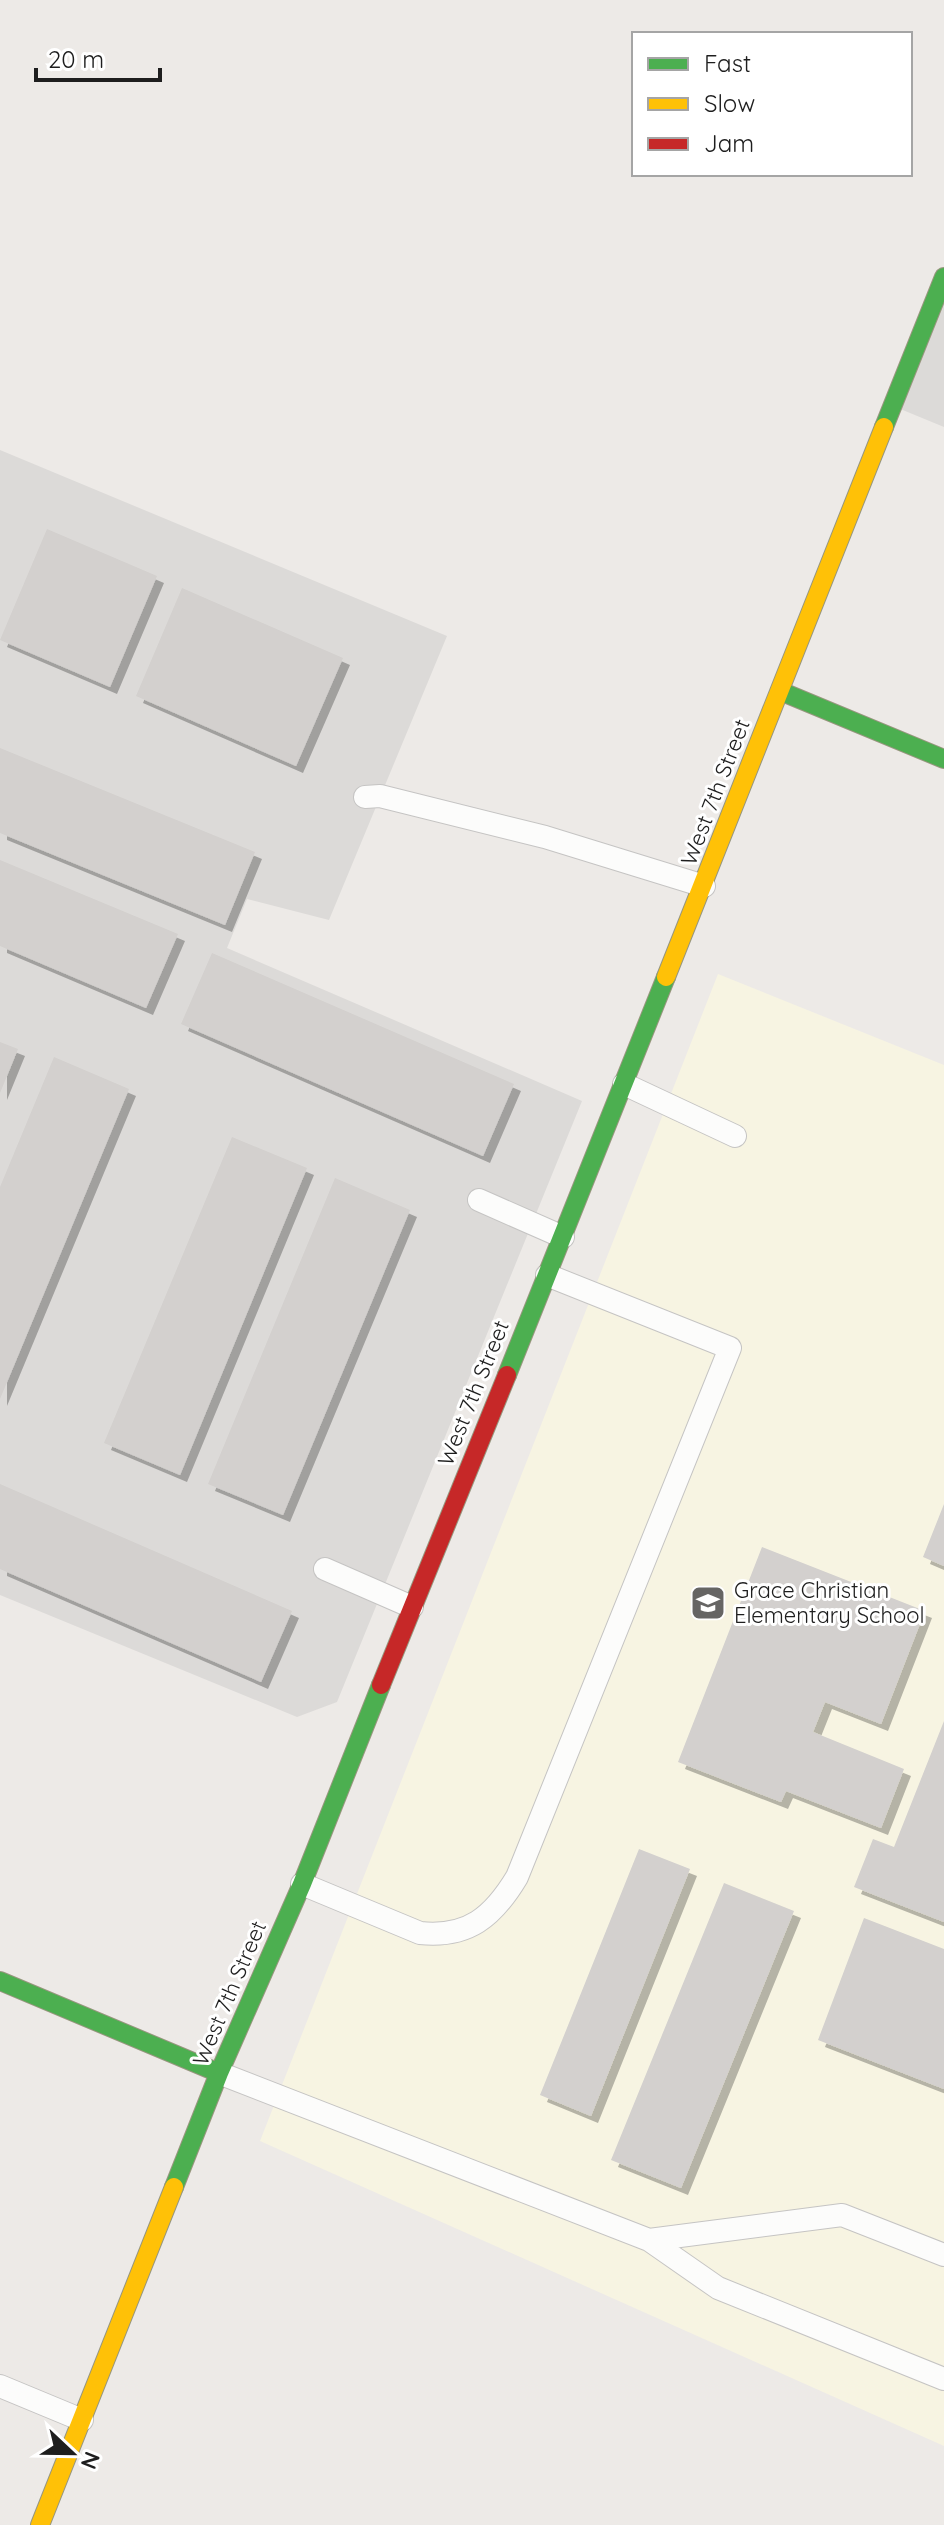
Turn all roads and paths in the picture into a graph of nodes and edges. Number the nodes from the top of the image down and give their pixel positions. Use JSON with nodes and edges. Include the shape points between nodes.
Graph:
{"nodes":[{"id":1,"x":944,"y":277,"type":"edge"},
{"id":2,"x":780,"y":691,"type":"junction"},
{"id":3,"x":944,"y":759,"type":"edge"},
{"id":4,"x":365,"y":797,"type":"dead end"},
{"id":5,"x":704,"y":886,"type":"junction"},
{"id":6,"x":624,"y":1084,"type":"junction"},
{"id":7,"x":735,"y":1136,"type":"dead end"},
{"id":8,"x":479,"y":1200,"type":"dead end"},
{"id":9,"x":563,"y":1237,"type":"junction"},
{"id":10,"x":547,"y":1275,"type":"junction"},
{"id":11,"x":325,"y":1569,"type":"dead end"},
{"id":12,"x":412,"y":1607,"type":"junction"},
{"id":13,"x":302,"y":1884,"type":"junction"},
{"id":14,"x":0,"y":1981,"type":"edge"},
{"id":15,"x":219,"y":2073,"type":"junction"},
{"id":16,"x":649,"y":2240,"type":"junction"},
{"id":17,"x":944,"y":2255,"type":"edge"},
{"id":18,"x":944,"y":2379,"type":"edge"},
{"id":19,"x":0,"y":2386,"type":"edge"},
{"id":20,"x":82,"y":2420,"type":"junction"},
{"id":21,"x":40,"y":2525,"type":"edge"}],
"edges":[{"from":1,"to":2,"type":"main road","name":"West 7th Street"},
{"from":2,"to":3,"type":"main road"},
{"from":2,"to":5,"type":"main road","name":"West 7th Street"},
{"from":4,"to":5,"type":"lane","via":[[380,796],[545,837]]},
{"from":5,"to":6,"type":"main road","name":"West 7th Street"},
{"from":6,"to":7,"type":"lane"},
{"from":6,"to":9,"type":"main road","name":"West 7th Street"},
{"from":8,"to":9,"type":"lane"},
{"from":9,"to":10,"type":"main road","name":"West 7th Street"},
{"from":10,"to":12,"type":"main road","name":"West 7th Street"},
{"from":10,"to":13,"type":"lane","via":[[730,1348],[553,1789],[513,1885],[498,1905],[465,1930],[420,1933]]},
{"from":11,"to":12,"type":"lane"},
{"from":12,"to":13,"type":"main road","name":"West 7th Street"},
{"from":13,"to":15,"type":"main road","name":"West 7th Street"},
{"from":14,"to":15,"type":"main road"},
{"from":15,"to":16,"type":"lane"},
{"from":15,"to":20,"type":"main road","name":"West 7th Street"},
{"from":16,"to":17,"type":"lane","via":[[842,2215]]},
{"from":16,"to":18,"type":"lane","via":[[718,2288]]},
{"from":19,"to":20,"type":"lane"},
{"from":20,"to":21,"type":"main road","name":"West 7th Street"}]}
